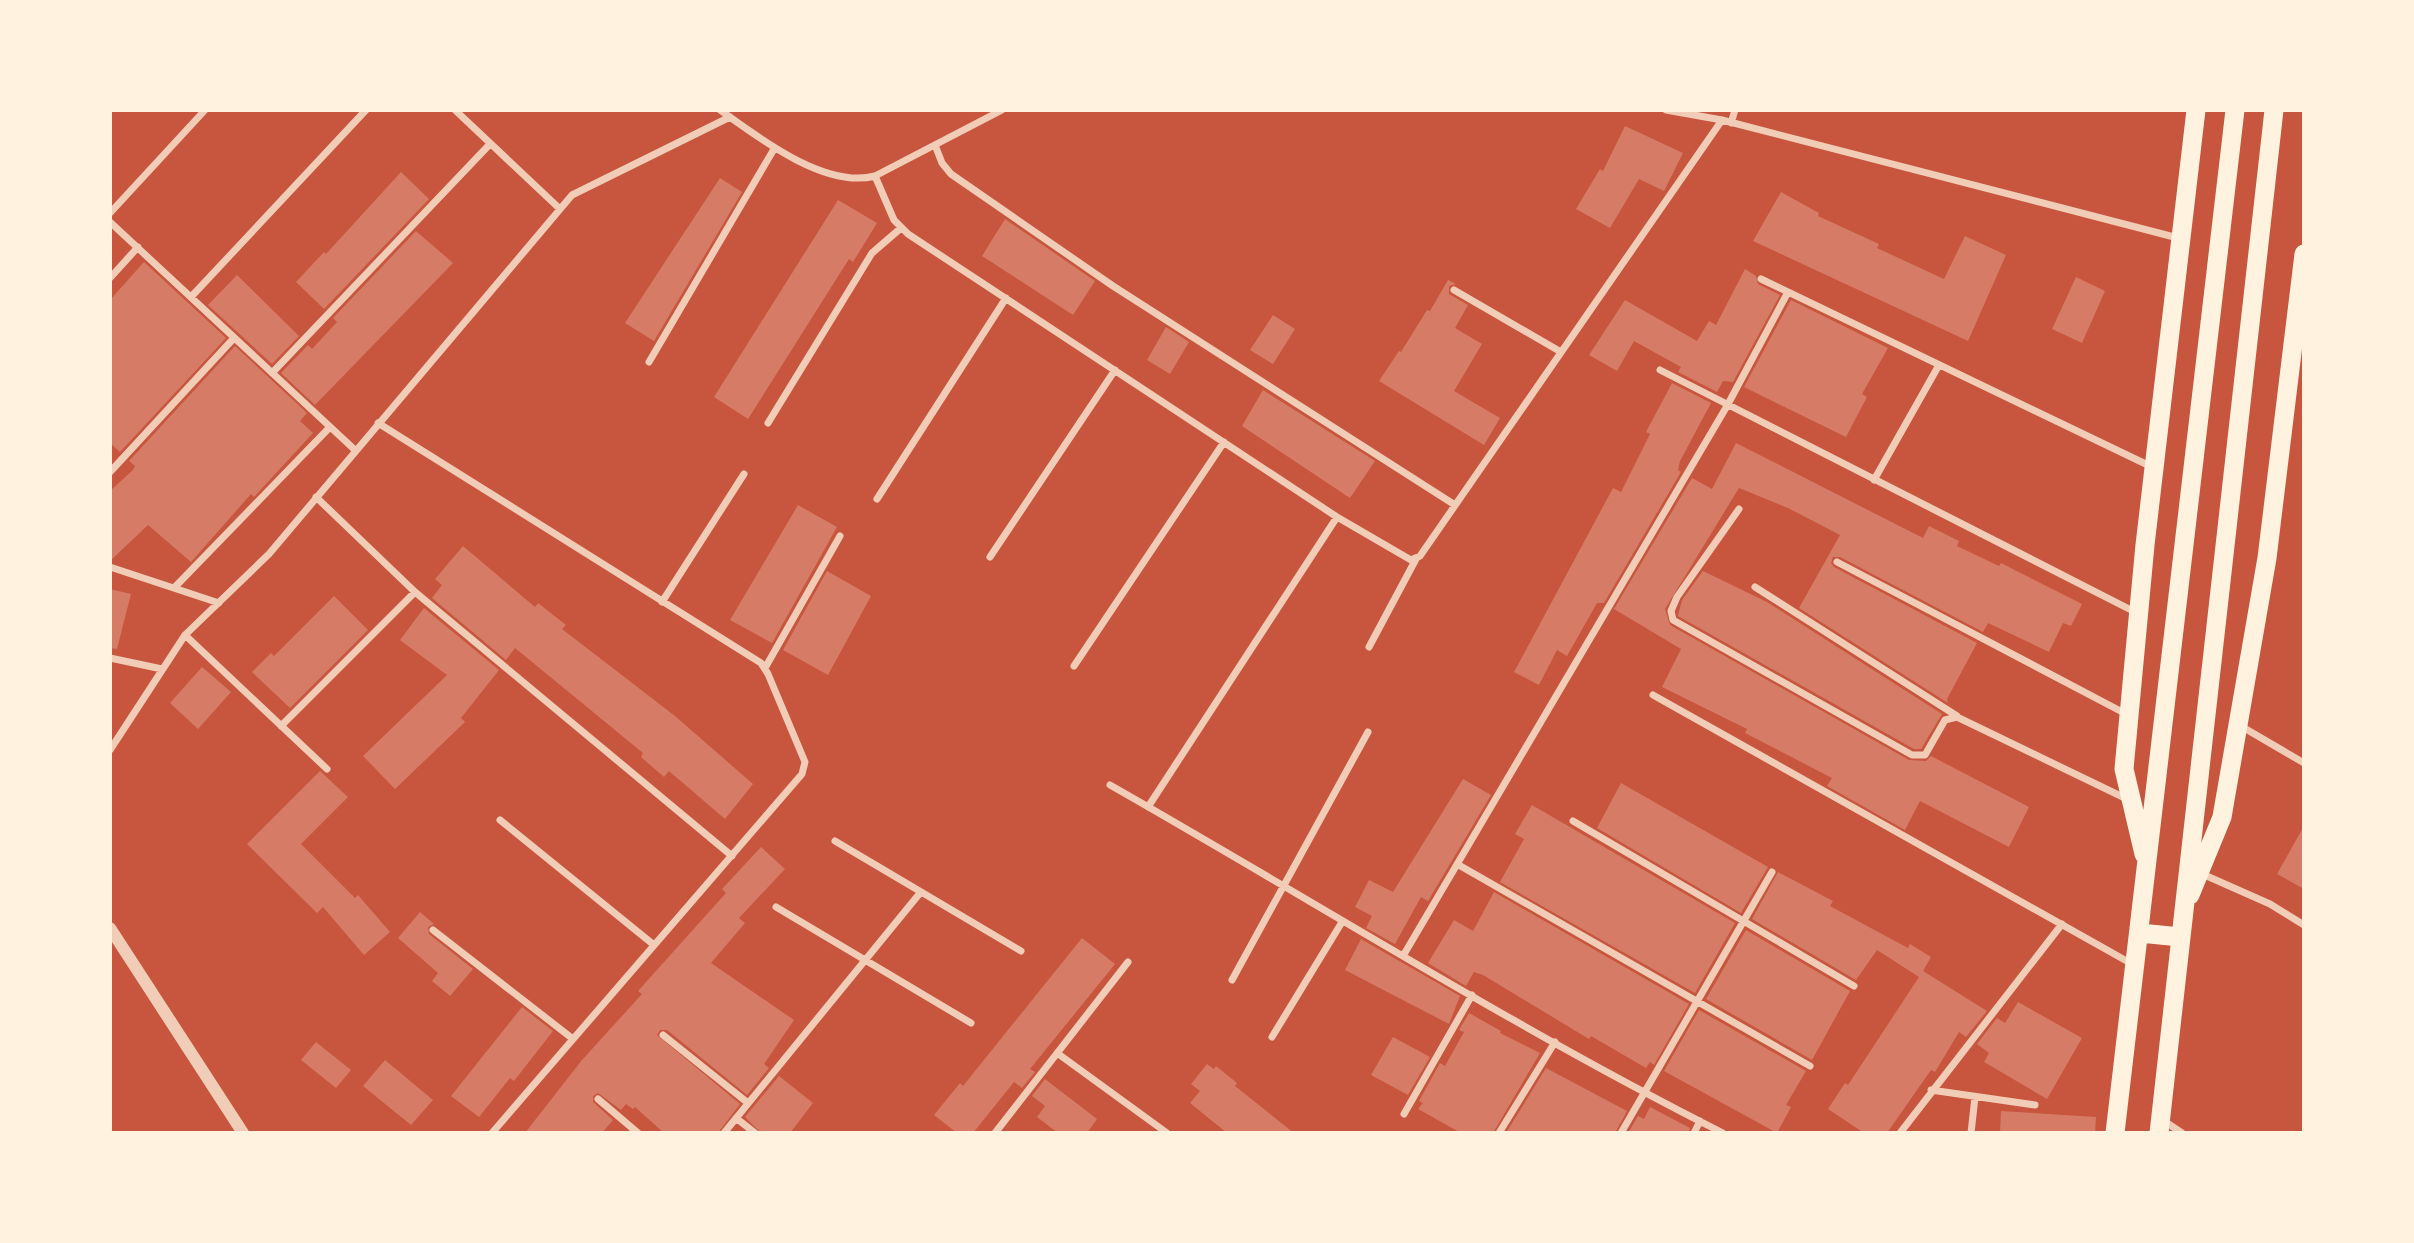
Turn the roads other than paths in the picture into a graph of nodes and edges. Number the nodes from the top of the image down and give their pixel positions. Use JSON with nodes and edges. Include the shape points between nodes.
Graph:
{"nodes":[{"id":1,"x":205,"y":110,"type":"edge"},
{"id":2,"x":366,"y":110,"type":"edge"},
{"id":3,"x":455,"y":110,"type":"edge"},
{"id":4,"x":720,"y":110,"type":"edge"},
{"id":5,"x":1002,"y":110,"type":"edge"},
{"id":6,"x":1666,"y":110,"type":"edge"},
{"id":7,"x":1735,"y":110,"type":"edge"},
{"id":8,"x":2196,"y":110,"type":"edge"},
{"id":9,"x":2235,"y":110,"type":"edge"},
{"id":10,"x":2273,"y":110,"type":"edge"},
{"id":11,"x":730,"y":117,"type":"junction"},
{"id":12,"x":1727,"y":121,"type":"junction"},
{"id":13,"x":490,"y":144,"type":"junction"},
{"id":14,"x":935,"y":145,"type":"junction"},
{"id":15,"x":774,"y":149,"type":"junction"},
{"id":16,"x":875,"y":176,"type":"junction"},
{"id":17,"x":560,"y":209,"type":"junction"},
{"id":18,"x":110,"y":213,"type":"edge"},
{"id":19,"x":110,"y":222,"type":"edge"},
{"id":20,"x":901,"y":228,"type":"junction"},
{"id":21,"x":2181,"y":239,"type":"junction"},
{"id":22,"x":138,"y":247,"type":"junction"},
{"id":23,"x":2304,"y":254,"type":"edge"},
{"id":24,"x":110,"y":278,"type":"edge"},
{"id":25,"x":1761,"y":279,"type":"dead end"},
{"id":26,"x":1454,"y":290,"type":"dead end"},
{"id":27,"x":1788,"y":292,"type":"junction"},
{"id":28,"x":191,"y":297,"type":"junction"},
{"id":29,"x":1006,"y":298,"type":"junction"},
{"id":30,"x":2300,"y":319,"type":"edge"},
{"id":31,"x":234,"y":338,"type":"junction"},
{"id":32,"x":1561,"y":352,"type":"junction"},
{"id":33,"x":649,"y":362,"type":"dead end"},
{"id":34,"x":1938,"y":365,"type":"junction"},
{"id":35,"x":1115,"y":370,"type":"junction"},
{"id":36,"x":1660,"y":370,"type":"dead end"},
{"id":37,"x":272,"y":373,"type":"junction"},
{"id":38,"x":1727,"y":405,"type":"junction"},
{"id":39,"x":378,"y":423,"type":"junction"},
{"id":40,"x":768,"y":423,"type":"dead end"},
{"id":41,"x":330,"y":427,"type":"junction"},
{"id":42,"x":1224,"y":442,"type":"junction"},
{"id":43,"x":355,"y":450,"type":"junction"},
{"id":44,"x":2154,"y":468,"type":"junction"},
{"id":45,"x":110,"y":472,"type":"edge"},
{"id":46,"x":744,"y":474,"type":"dead end"},
{"id":47,"x":1874,"y":480,"type":"junction"},
{"id":48,"x":317,"y":496,"type":"junction"},
{"id":49,"x":877,"y":499,"type":"dead end"},
{"id":50,"x":1455,"y":505,"type":"junction"},
{"id":51,"x":1739,"y":509,"type":"dead end"},
{"id":52,"x":1337,"y":517,"type":"junction"},
{"id":53,"x":840,"y":536,"type":"dead end"},
{"id":54,"x":990,"y":557,"type":"dead end"},
{"id":55,"x":1416,"y":559,"type":"junction"},
{"id":56,"x":1837,"y":562,"type":"dead end"},
{"id":57,"x":110,"y":567,"type":"edge"},
{"id":58,"x":1755,"y":587,"type":"dead end"},
{"id":59,"x":174,"y":588,"type":"junction"},
{"id":60,"x":415,"y":592,"type":"junction"},
{"id":61,"x":662,"y":602,"type":"junction"},
{"id":62,"x":219,"y":603,"type":"junction"},
{"id":63,"x":2138,"y":613,"type":"junction"},
{"id":64,"x":184,"y":635,"type":"junction"},
{"id":65,"x":1368,"y":647,"type":"dead end"},
{"id":66,"x":110,"y":658,"type":"edge"},
{"id":67,"x":1074,"y":666,"type":"dead end"},
{"id":68,"x":765,"y":668,"type":"junction"},
{"id":69,"x":162,"y":669,"type":"junction"},
{"id":70,"x":1653,"y":695,"type":"dead end"},
{"id":71,"x":2129,"y":716,"type":"junction"},
{"id":72,"x":1957,"y":717,"type":"junction"},
{"id":73,"x":2239,"y":724,"type":"junction"},
{"id":74,"x":281,"y":726,"type":"junction"},
{"id":75,"x":1368,"y":732,"type":"dead end"},
{"id":76,"x":110,"y":750,"type":"edge"},
{"id":77,"x":2304,"y":763,"type":"edge"},
{"id":78,"x":327,"y":769,"type":"dead end"},
{"id":79,"x":1110,"y":785,"type":"dead end"},
{"id":80,"x":2132,"y":802,"type":"junction"},
{"id":81,"x":1148,"y":807,"type":"junction"},
{"id":82,"x":500,"y":820,"type":"dead end"},
{"id":83,"x":1573,"y":821,"type":"dead end"},
{"id":84,"x":835,"y":841,"type":"dead end"},
{"id":85,"x":732,"y":856,"type":"junction"},
{"id":86,"x":1457,"y":864,"type":"junction"},
{"id":87,"x":2148,"y":869,"type":"junction"},
{"id":88,"x":2193,"y":870,"type":"junction"},
{"id":89,"x":1772,"y":872,"type":"dead end"},
{"id":90,"x":1281,"y":885,"type":"junction"},
{"id":91,"x":920,"y":893,"type":"junction"},
{"id":92,"x":776,"y":907,"type":"dead end"},
{"id":93,"x":1744,"y":920,"type":"junction"},
{"id":94,"x":1342,"y":922,"type":"junction"},
{"id":95,"x":2062,"y":925,"type":"junction"},
{"id":96,"x":2304,"y":925,"type":"edge"},
{"id":97,"x":110,"y":928,"type":"edge"},
{"id":98,"x":433,"y":930,"type":"dead end"},
{"id":99,"x":2140,"y":933,"type":"junction"},
{"id":100,"x":2180,"y":937,"type":"junction"},
{"id":101,"x":654,"y":946,"type":"junction"},
{"id":102,"x":1021,"y":951,"type":"dead end"},
{"id":103,"x":1403,"y":956,"type":"junction"},
{"id":104,"x":864,"y":962,"type":"junction"},
{"id":105,"x":1128,"y":962,"type":"dead end"},
{"id":106,"x":2136,"y":966,"type":"junction"},
{"id":107,"x":1231,"y":980,"type":"dead end"},
{"id":108,"x":1854,"y":986,"type":"dead end"},
{"id":109,"x":1472,"y":995,"type":"junction"},
{"id":110,"x":1697,"y":1002,"type":"junction"},
{"id":111,"x":971,"y":1023,"type":"dead end"},
{"id":112,"x":663,"y":1035,"type":"dead end"},
{"id":113,"x":1272,"y":1037,"type":"dead end"},
{"id":114,"x":573,"y":1039,"type":"junction"},
{"id":115,"x":1555,"y":1042,"type":"junction"},
{"id":116,"x":1057,"y":1053,"type":"junction"},
{"id":117,"x":1810,"y":1066,"type":"dead end"},
{"id":118,"x":1931,"y":1090,"type":"junction"},
{"id":119,"x":1644,"y":1093,"type":"junction"},
{"id":120,"x":1975,"y":1097,"type":"junction"},
{"id":121,"x":598,"y":1099,"type":"dead end"},
{"id":122,"x":748,"y":1102,"type":"junction"},
{"id":123,"x":2035,"y":1105,"type":"dead end"},
{"id":124,"x":1404,"y":1114,"type":"dead end"},
{"id":125,"x":736,"y":1118,"type":"junction"},
{"id":126,"x":1700,"y":1121,"type":"junction"},
{"id":127,"x":2160,"y":1126,"type":"edge"},
{"id":128,"x":243,"y":1133,"type":"edge"},
{"id":129,"x":492,"y":1133,"type":"edge"},
{"id":130,"x":638,"y":1133,"type":"edge"},
{"id":131,"x":724,"y":1133,"type":"edge"},
{"id":132,"x":755,"y":1133,"type":"edge"},
{"id":133,"x":995,"y":1133,"type":"edge"},
{"id":134,"x":1167,"y":1133,"type":"edge"},
{"id":135,"x":1499,"y":1133,"type":"edge"},
{"id":136,"x":1621,"y":1133,"type":"edge"},
{"id":137,"x":1694,"y":1133,"type":"edge"},
{"id":138,"x":1723,"y":1133,"type":"edge"},
{"id":139,"x":1900,"y":1133,"type":"edge"},
{"id":140,"x":1971,"y":1133,"type":"edge"},
{"id":141,"x":2115,"y":1133,"type":"edge"},
{"id":142,"x":2182,"y":1133,"type":"edge"}],
"edges":[{"from":1,"to":18,"type":"street"},
{"from":2,"to":28,"type":"street"},
{"from":3,"to":13,"type":"street"},
{"from":4,"to":11,"type":"street"},
{"from":5,"to":14,"type":"street"},
{"from":6,"to":12,"type":"street"},
{"from":7,"to":12,"type":"street"},
{"from":8,"to":21,"type":"highway"},
{"from":9,"to":87,"type":"highway"},
{"from":10,"to":88,"type":"highway"},
{"from":11,"to":15,"type":"street"},
{"from":11,"to":17,"type":"street","via":[[584,186]]},
{"from":12,"to":21,"type":"street"},
{"from":12,"to":32,"type":"street"},
{"from":13,"to":17,"type":"street"},
{"from":13,"to":37,"type":"street"},
{"from":14,"to":16,"type":"street"},
{"from":14,"to":50,"type":"street","via":[[945,169],[1113,286]]},
{"from":15,"to":16,"type":"street","via":[[848,180]]},
{"from":15,"to":33,"type":"street"},
{"from":16,"to":20,"type":"street"},
{"from":17,"to":39,"type":"street"},
{"from":19,"to":22,"type":"street"},
{"from":20,"to":29,"type":"street"},
{"from":20,"to":40,"type":"street","via":[[872,253]]},
{"from":21,"to":44,"type":"highway"},
{"from":22,"to":24,"type":"street"},
{"from":22,"to":28,"type":"street"},
{"from":23,"to":30,"type":"highway"},
{"from":25,"to":27,"type":"street"},
{"from":26,"to":32,"type":"street"},
{"from":27,"to":34,"type":"street"},
{"from":27,"to":38,"type":"street"},
{"from":28,"to":31,"type":"street"},
{"from":29,"to":35,"type":"street"},
{"from":29,"to":49,"type":"street"},
{"from":30,"to":73,"type":"highway"},
{"from":31,"to":37,"type":"street"},
{"from":31,"to":45,"type":"street"},
{"from":32,"to":50,"type":"street"},
{"from":34,"to":44,"type":"street"},
{"from":34,"to":47,"type":"street"},
{"from":35,"to":42,"type":"street"},
{"from":35,"to":54,"type":"street"},
{"from":36,"to":38,"type":"street"},
{"from":37,"to":41,"type":"street"},
{"from":38,"to":47,"type":"street"},
{"from":38,"to":86,"type":"street"},
{"from":39,"to":43,"type":"street"},
{"from":39,"to":61,"type":"street"},
{"from":41,"to":43,"type":"street"},
{"from":41,"to":59,"type":"street"},
{"from":42,"to":52,"type":"street"},
{"from":42,"to":67,"type":"street"},
{"from":43,"to":48,"type":"street"},
{"from":44,"to":63,"type":"highway"},
{"from":46,"to":61,"type":"street"},
{"from":47,"to":63,"type":"street"},
{"from":48,"to":60,"type":"street"},
{"from":48,"to":62,"type":"street","via":[[264,560]]},
{"from":50,"to":55,"type":"street"},
{"from":51,"to":72,"type":"street","via":[[1677,597],[1671,611],[1674,620],[1912,755],[1925,755],[1945,720]]},
{"from":52,"to":55,"type":"street","via":[[1406,559]]},
{"from":52,"to":81,"type":"street"},
{"from":53,"to":68,"type":"street"},
{"from":55,"to":65,"type":"street"},
{"from":56,"to":71,"type":"street"},
{"from":57,"to":59,"type":"street"},
{"from":58,"to":72,"type":"street"},
{"from":59,"to":62,"type":"street"},
{"from":60,"to":74,"type":"street"},
{"from":60,"to":85,"type":"street"},
{"from":61,"to":68,"type":"street"},
{"from":62,"to":64,"type":"street"},
{"from":63,"to":71,"type":"highway"},
{"from":64,"to":69,"type":"street"},
{"from":64,"to":74,"type":"street"},
{"from":66,"to":69,"type":"street"},
{"from":68,"to":85,"type":"street","via":[[804,755],[805,768]]},
{"from":69,"to":76,"type":"street"},
{"from":70,"to":95,"type":"street"},
{"from":71,"to":80,"type":"highway","via":[[2124,769]]},
{"from":72,"to":80,"type":"street"},
{"from":73,"to":77,"type":"street"},
{"from":73,"to":88,"type":"highway","via":[[2222,817]]},
{"from":74,"to":78,"type":"street"},
{"from":75,"to":90,"type":"street"},
{"from":79,"to":81,"type":"street"},
{"from":80,"to":87,"type":"highway"},
{"from":81,"to":90,"type":"street"},
{"from":82,"to":101,"type":"street"},
{"from":83,"to":93,"type":"street"},
{"from":84,"to":91,"type":"street"},
{"from":85,"to":101,"type":"street"},
{"from":86,"to":103,"type":"street"},
{"from":86,"to":110,"type":"street"},
{"from":87,"to":99,"type":"highway"},
{"from":88,"to":96,"type":"street","via":[[2270,904]]},
{"from":88,"to":100,"type":"highway"},
{"from":89,"to":93,"type":"street"},
{"from":90,"to":94,"type":"street"},
{"from":90,"to":107,"type":"street"},
{"from":91,"to":102,"type":"street"},
{"from":91,"to":104,"type":"street"},
{"from":92,"to":104,"type":"street"},
{"from":93,"to":108,"type":"street"},
{"from":93,"to":110,"type":"street"},
{"from":94,"to":103,"type":"street"},
{"from":94,"to":113,"type":"street"},
{"from":95,"to":106,"type":"street"},
{"from":95,"to":118,"type":"street"},
{"from":97,"to":128,"type":"street"},
{"from":98,"to":114,"type":"street"},
{"from":99,"to":100,"type":"highway"},
{"from":99,"to":106,"type":"highway"},
{"from":100,"to":127,"type":"highway"},
{"from":101,"to":114,"type":"street"},
{"from":103,"to":109,"type":"street"},
{"from":104,"to":111,"type":"street"},
{"from":104,"to":122,"type":"street"},
{"from":105,"to":116,"type":"street"},
{"from":106,"to":141,"type":"highway"},
{"from":109,"to":115,"type":"street"},
{"from":109,"to":124,"type":"street"},
{"from":110,"to":117,"type":"street"},
{"from":110,"to":119,"type":"street"},
{"from":112,"to":122,"type":"street"},
{"from":114,"to":129,"type":"street"},
{"from":115,"to":119,"type":"street"},
{"from":115,"to":135,"type":"street"},
{"from":116,"to":133,"type":"street"},
{"from":116,"to":134,"type":"street"},
{"from":118,"to":120,"type":"street"},
{"from":118,"to":139,"type":"street"},
{"from":119,"to":126,"type":"street"},
{"from":119,"to":136,"type":"street"},
{"from":120,"to":123,"type":"street"},
{"from":120,"to":140,"type":"street"},
{"from":121,"to":130,"type":"street"},
{"from":122,"to":125,"type":"street"},
{"from":125,"to":131,"type":"street"},
{"from":125,"to":132,"type":"street"},
{"from":126,"to":137,"type":"street"},
{"from":126,"to":138,"type":"street"},
{"from":127,"to":142,"type":"street"}]}
